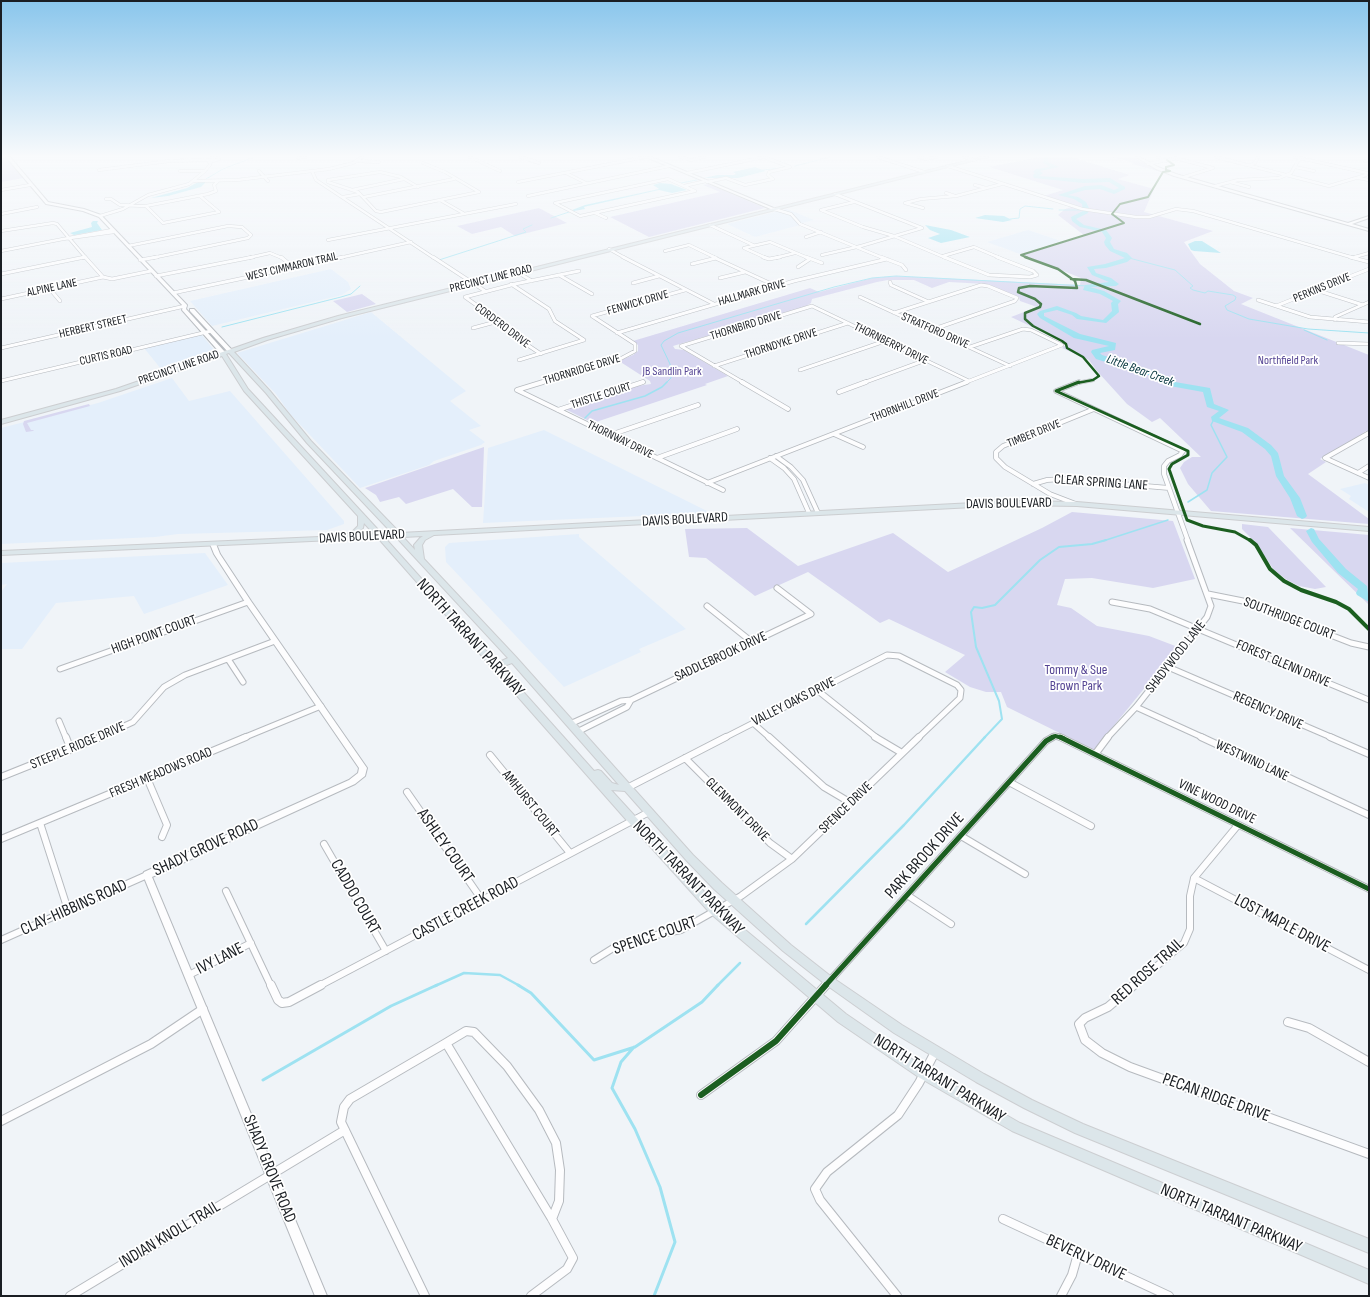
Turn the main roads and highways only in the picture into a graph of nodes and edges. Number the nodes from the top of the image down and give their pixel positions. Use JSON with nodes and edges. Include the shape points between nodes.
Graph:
{"nodes":[{"id":1,"x":100,"y":218,"type":"edge"},
{"id":2,"x":740,"y":218,"type":"edge"},
{"id":3,"x":1326,"y":218,"type":"edge"},
{"id":4,"x":1367,"y":218,"type":"edge"},
{"id":5,"x":1349,"y":224,"type":"junction"},
{"id":6,"x":1369,"y":230,"type":"edge"},
{"id":7,"x":185,"y":306,"type":"junction"},
{"id":8,"x":230,"y":351,"type":"junction"},
{"id":9,"x":223,"y":353,"type":"junction"},
{"id":10,"x":260,"y":394,"type":"junction"},
{"id":11,"x":1,"y":422,"type":"edge"},
{"id":12,"x":306,"y":440,"type":"junction"},
{"id":13,"x":294,"y":443,"type":"junction"},
{"id":14,"x":361,"y":516,"type":"junction"},
{"id":15,"x":1369,"y":529,"type":"edge"},
{"id":16,"x":435,"y":533,"type":"junction"},
{"id":17,"x":398,"y":535,"type":"junction"},
{"id":18,"x":380,"y":536,"type":"junction"},
{"id":19,"x":339,"y":538,"type":"junction"},
{"id":20,"x":213,"y":544,"type":"junction"},
{"id":21,"x":1,"y":554,"type":"edge"},
{"id":22,"x":421,"y":560,"type":"junction"},
{"id":23,"x":513,"y":659,"type":"junction"},
{"id":24,"x":496,"y":666,"type":"junction"},
{"id":25,"x":575,"y":755,"type":"junction"},
{"id":26,"x":627,"y":788,"type":"junction"},
{"id":27,"x":1369,"y":1246,"type":"edge"},
{"id":28,"x":1369,"y":1277,"type":"edge"},
{"id":29,"x":321,"y":1296,"type":"edge"}],
"edges":[{"from":1,"to":7,"type":"main road"},
{"from":2,"to":8,"type":"main road","name":"PRECINCT LINE ROAD","via":[[340,317]]},
{"from":3,"to":5,"type":"main road"},
{"from":4,"to":5,"type":"main road"},
{"from":5,"to":6,"type":"main road"},
{"from":7,"to":8,"type":"main road","via":[[190,308]]},
{"from":7,"to":9,"type":"main road","via":[[184,309]]},
{"from":8,"to":9,"type":"main road","name":"PRECINCT LINE ROAD"},
{"from":8,"to":10,"type":"main road","name":"NORTH TARRANT PARKWAY"},
{"from":9,"to":10,"type":"main road","name":"NORTH TARRANT PARKWAY","via":[[241,383]]},
{"from":9,"to":11,"type":"main road","name":"PRECINCT LINE ROAD","via":[[118,390]]},
{"from":10,"to":12,"type":"main road","name":"NORTH TARRANT PARKWAY"},
{"from":10,"to":13,"type":"main road","name":"NORTH TARRANT PARKWAY"},
{"from":12,"to":13,"type":"main road"},
{"from":12,"to":17,"type":"main road","name":"NORTH TARRANT PARKWAY"},
{"from":13,"to":14,"type":"main road","name":"NORTH TARRANT PARKWAY"},
{"from":14,"to":18,"type":"main road","name":"NORTH TARRANT PARKWAY"},
{"from":14,"to":19,"type":"main road","via":[[361,527],[354,533]]},
{"from":15,"to":16,"type":"main road","name":"DAVIS BOULEVARD","via":[[1045,503]]},
{"from":16,"to":17,"type":"main road","name":"DAVIS BOULEVARD"},
{"from":16,"to":22,"type":"main road","via":[[418,545]]},
{"from":17,"to":18,"type":"main road","name":"DAVIS BOULEVARD"},
{"from":17,"to":22,"type":"main road","name":"NORTH TARRANT PARKWAY"},
{"from":18,"to":19,"type":"main road","name":"DAVIS BOULEVARD"},
{"from":18,"to":24,"type":"main road","name":"NORTH TARRANT PARKWAY"},
{"from":19,"to":20,"type":"main road","name":"DAVIS BOULEVARD"},
{"from":20,"to":21,"type":"main road","name":"DAVIS BOULEVARD"},
{"from":20,"to":29,"type":"main road","name":"SHADY GROVE ROAD","via":[[248,602],[363,768],[358,778],[147,875]]},
{"from":22,"to":23,"type":"main road","name":"NORTH TARRANT PARKWAY"},
{"from":23,"to":24,"type":"main road"},
{"from":23,"to":26,"type":"main road","name":"NORTH TARRANT PARKWAY"},
{"from":24,"to":25,"type":"main road","name":"NORTH TARRANT PARKWAY"},
{"from":25,"to":26,"type":"main road","via":[[594,769],[609,785]]},
{"from":25,"to":28,"type":"main road","name":"NORTH TARRANT PARKWAY","via":[[715,911],[842,1018],[924,1074],[1016,1126],[1063,1148]]},
{"from":26,"to":27,"type":"main road","name":"NORTH TARRANT PARKWAY","via":[[690,858],[786,948],[892,1025],[935,1052],[1028,1104],[1079,1129]]}]}
